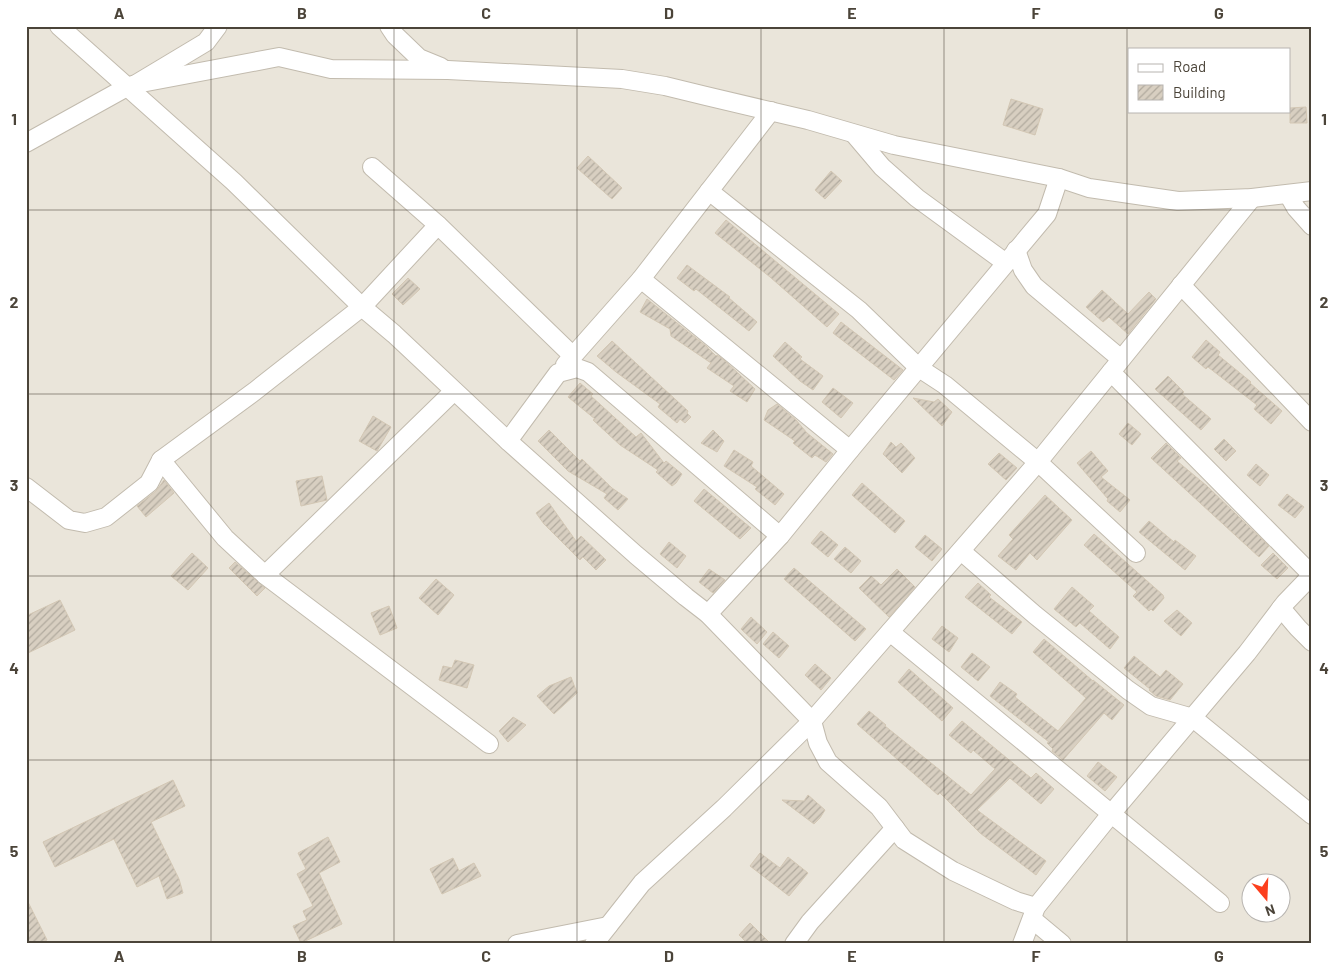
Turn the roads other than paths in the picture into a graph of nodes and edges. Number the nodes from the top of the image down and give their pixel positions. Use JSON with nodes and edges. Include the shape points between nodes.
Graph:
{"nodes":[{"id":1,"x":59,"y":26,"type":"edge"},
{"id":2,"x":218,"y":26,"type":"edge"},
{"id":3,"x":388,"y":26,"type":"edge"},
{"id":4,"x":448,"y":70,"type":"junction"},
{"id":5,"x":132,"y":86,"type":"junction"},
{"id":6,"x":771,"y":111,"type":"junction"},
{"id":7,"x":854,"y":134,"type":"junction"},
{"id":8,"x":26,"y":143,"type":"edge"},
{"id":9,"x":372,"y":167,"type":"dead end"},
{"id":10,"x":1059,"y":178,"type":"junction"},
{"id":11,"x":709,"y":191,"type":"junction"},
{"id":12,"x":1312,"y":191,"type":"edge"},
{"id":13,"x":1288,"y":194,"type":"junction"},
{"id":14,"x":1252,"y":198,"type":"junction"},
{"id":15,"x":438,"y":225,"type":"junction"},
{"id":16,"x":1312,"y":226,"type":"edge"},
{"id":17,"x":1011,"y":257,"type":"junction"},
{"id":18,"x":641,"y":279,"type":"junction"},
{"id":19,"x":1181,"y":285,"type":"junction"},
{"id":20,"x":362,"y":307,"type":"junction"},
{"id":21,"x":573,"y":356,"type":"junction"},
{"id":22,"x":1116,"y":366,"type":"junction"},
{"id":23,"x":918,"y":368,"type":"junction"},
{"id":24,"x":558,"y":373,"type":"junction"},
{"id":25,"x":454,"y":391,"type":"junction"},
{"id":26,"x":1312,"y":422,"type":"edge"},
{"id":27,"x":508,"y":441,"type":"junction"},
{"id":28,"x":850,"y":450,"type":"junction"},
{"id":29,"x":161,"y":460,"type":"junction"},
{"id":30,"x":1038,"y":462,"type":"junction"},
{"id":31,"x":26,"y":488,"type":"edge"},
{"id":32,"x":780,"y":536,"type":"junction"},
{"id":33,"x":961,"y":551,"type":"junction"},
{"id":34,"x":1136,"y":552,"type":"dead end"},
{"id":35,"x":265,"y":575,"type":"junction"},
{"id":36,"x":1312,"y":575,"type":"edge"},
{"id":37,"x":1281,"y":608,"type":"junction"},
{"id":38,"x":708,"y":614,"type":"junction"},
{"id":39,"x":890,"y":632,"type":"junction"},
{"id":40,"x":1312,"y":642,"type":"edge"},
{"id":41,"x":1193,"y":718,"type":"junction"},
{"id":42,"x":812,"y":721,"type":"junction"},
{"id":43,"x":489,"y":744,"type":"dead end"},
{"id":44,"x":1111,"y":814,"type":"junction"},
{"id":45,"x":1312,"y":815,"type":"edge"},
{"id":46,"x":895,"y":828,"type":"junction"},
{"id":47,"x":1220,"y":903,"type":"dead end"},
{"id":48,"x":1034,"y":913,"type":"junction"},
{"id":49,"x":608,"y":926,"type":"junction"},
{"id":50,"x":517,"y":944,"type":"edge"},
{"id":51,"x":594,"y":944,"type":"edge"},
{"id":52,"x":794,"y":944,"type":"edge"},
{"id":53,"x":1022,"y":944,"type":"edge"},
{"id":54,"x":1062,"y":944,"type":"edge"}],
"edges":[{"from":1,"to":5,"type":"street"},
{"from":2,"to":5,"type":"street","via":[[206,42]]},
{"from":3,"to":4,"type":"street","via":[[419,58]]},
{"from":4,"to":5,"type":"street","via":[[331,69],[279,57]]},
{"from":4,"to":6,"type":"street","via":[[622,79]]},
{"from":5,"to":8,"type":"street"},
{"from":5,"to":20,"type":"street"},
{"from":6,"to":7,"type":"street"},
{"from":6,"to":11,"type":"street"},
{"from":7,"to":10,"type":"street","via":[[894,146]]},
{"from":7,"to":17,"type":"street","via":[[882,167],[917,198]]},
{"from":9,"to":15,"type":"street"},
{"from":10,"to":14,"type":"street","via":[[1089,188],[1178,201]]},
{"from":10,"to":17,"type":"street","via":[[1047,214]]},
{"from":11,"to":18,"type":"street"},
{"from":11,"to":23,"type":"street","via":[[859,310]]},
{"from":12,"to":13,"type":"street"},
{"from":13,"to":14,"type":"street"},
{"from":13,"to":16,"type":"street"},
{"from":14,"to":19,"type":"street"},
{"from":15,"to":20,"type":"street"},
{"from":15,"to":21,"type":"street"},
{"from":17,"to":22,"type":"street","via":[[1034,286]]},
{"from":17,"to":23,"type":"street"},
{"from":18,"to":21,"type":"street"},
{"from":18,"to":28,"type":"street"},
{"from":19,"to":22,"type":"street"},
{"from":19,"to":26,"type":"street"},
{"from":20,"to":25,"type":"street"},
{"from":20,"to":29,"type":"street","via":[[256,391]]},
{"from":21,"to":24,"type":"street"},
{"from":22,"to":30,"type":"street"},
{"from":22,"to":36,"type":"street"},
{"from":23,"to":28,"type":"street"},
{"from":23,"to":30,"type":"street","via":[[945,385]]},
{"from":24,"to":27,"type":"street"},
{"from":24,"to":32,"type":"street","via":[[578,368],[588,372]]},
{"from":25,"to":27,"type":"street"},
{"from":25,"to":35,"type":"street"},
{"from":27,"to":38,"type":"street"},
{"from":28,"to":32,"type":"street"},
{"from":29,"to":31,"type":"street","via":[[150,483],[106,517],[85,523],[69,520]]},
{"from":29,"to":35,"type":"street","via":[[225,538]]},
{"from":30,"to":33,"type":"street"},
{"from":30,"to":34,"type":"street"},
{"from":32,"to":38,"type":"street"},
{"from":33,"to":39,"type":"street"},
{"from":33,"to":41,"type":"street","via":[[1128,690],[1151,706]]},
{"from":35,"to":43,"type":"street"},
{"from":36,"to":37,"type":"street"},
{"from":37,"to":40,"type":"street"},
{"from":37,"to":41,"type":"street"},
{"from":38,"to":42,"type":"street"},
{"from":39,"to":42,"type":"street"},
{"from":39,"to":44,"type":"street"},
{"from":41,"to":44,"type":"street"},
{"from":41,"to":45,"type":"street"},
{"from":42,"to":46,"type":"street","via":[[828,762],[879,807]]},
{"from":42,"to":49,"type":"street","via":[[642,883]]},
{"from":44,"to":47,"type":"street"},
{"from":44,"to":48,"type":"street"},
{"from":46,"to":48,"type":"street","via":[[904,840],[953,871]]},
{"from":46,"to":52,"type":"street"},
{"from":48,"to":53,"type":"street"},
{"from":48,"to":54,"type":"street"},
{"from":49,"to":50,"type":"street"},
{"from":49,"to":51,"type":"street"}]}
